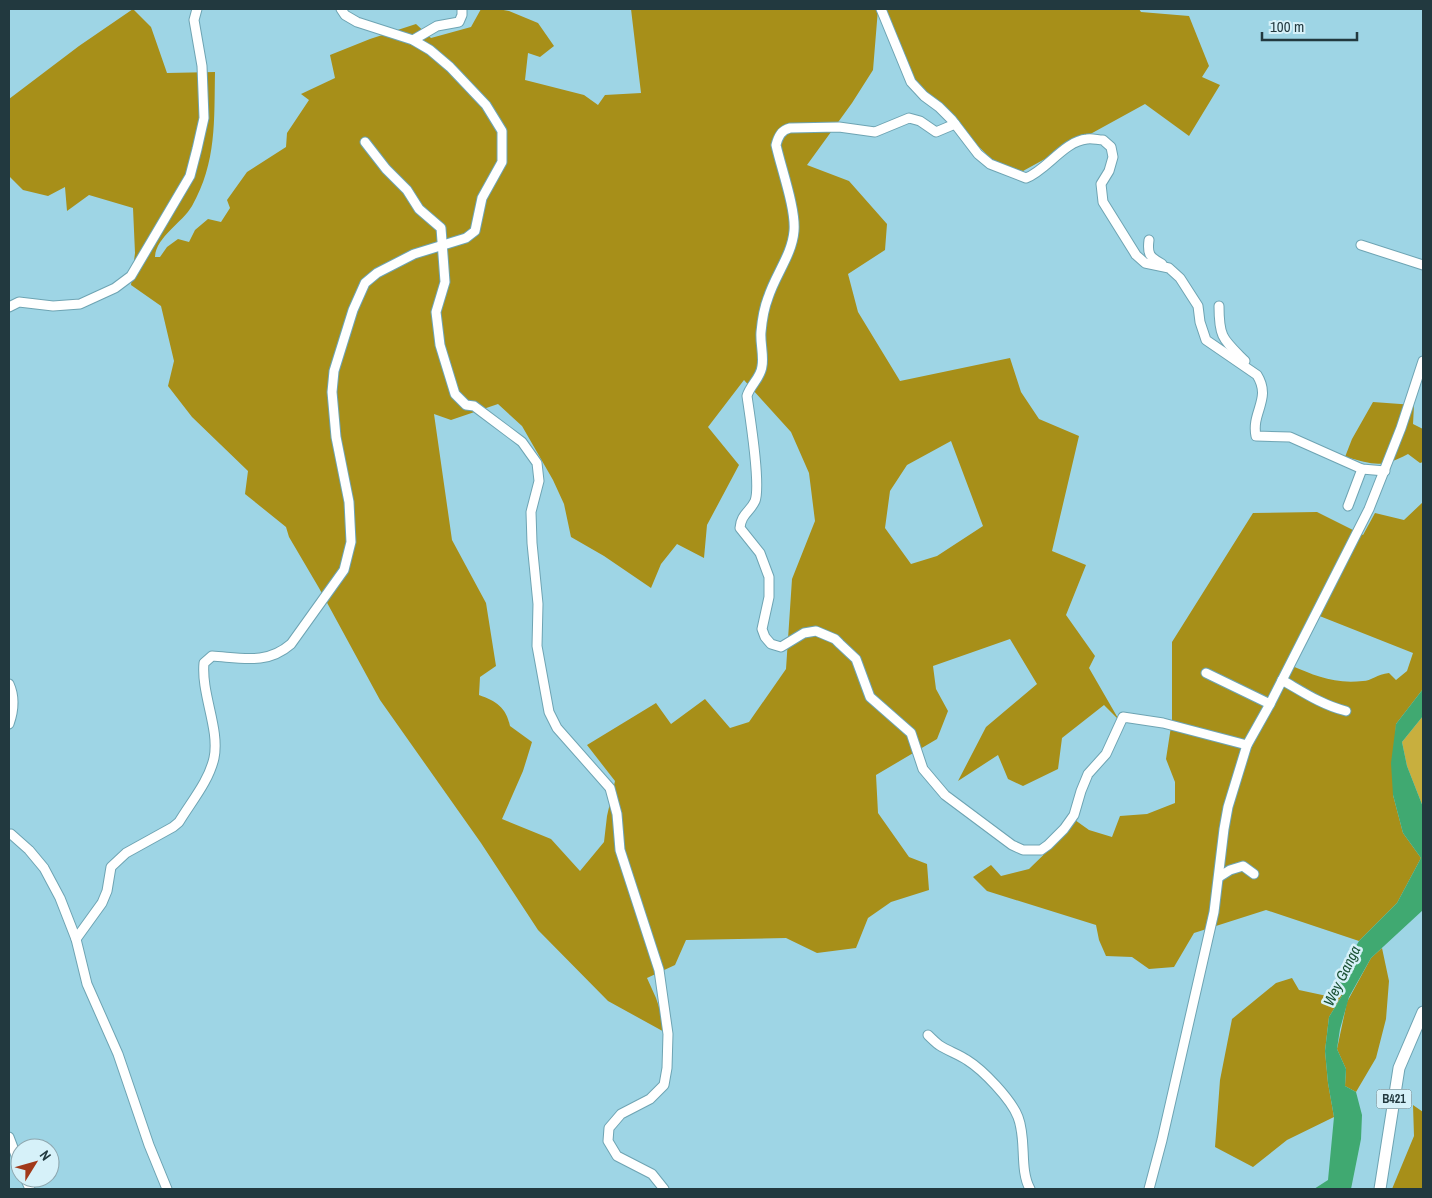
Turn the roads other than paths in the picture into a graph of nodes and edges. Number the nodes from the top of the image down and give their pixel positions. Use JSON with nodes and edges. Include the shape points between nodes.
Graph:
{"nodes":[{"id":1,"x":197,"y":9,"type":"edge"},
{"id":2,"x":341,"y":9,"type":"edge"},
{"id":3,"x":462,"y":9,"type":"edge"},
{"id":4,"x":882,"y":9,"type":"edge"},
{"id":5,"x":414,"y":40,"type":"junction"},
{"id":6,"x":955,"y":124,"type":"junction"},
{"id":7,"x":364,"y":142,"type":"dead end"},
{"id":8,"x":1149,"y":240,"type":"dead end"},
{"id":9,"x":1360,"y":245,"type":"dead end"},
{"id":10,"x":442,"y":247,"type":"junction"},
{"id":11,"x":1423,"y":265,"type":"edge"},
{"id":12,"x":1169,"y":268,"type":"junction"},
{"id":13,"x":1219,"y":306,"type":"dead end"},
{"id":14,"x":9,"y":307,"type":"edge"},
{"id":15,"x":1423,"y":361,"type":"edge"},
{"id":16,"x":1257,"y":375,"type":"junction"},
{"id":17,"x":1362,"y":470,"type":"junction"},
{"id":18,"x":1385,"y":471,"type":"junction"},
{"id":19,"x":1348,"y":506,"type":"dead end"},
{"id":20,"x":1206,"y":673,"type":"dead end"},
{"id":21,"x":1282,"y":680,"type":"junction"},
{"id":22,"x":9,"y":684,"type":"edge"},
{"id":23,"x":1270,"y":704,"type":"junction"},
{"id":24,"x":1346,"y":711,"type":"dead end"},
{"id":25,"x":9,"y":724,"type":"edge"},
{"id":26,"x":1247,"y":745,"type":"junction"},
{"id":27,"x":9,"y":824,"type":"edge"},
{"id":28,"x":10,"y":836,"type":"edge"},
{"id":29,"x":1254,"y":874,"type":"dead end"},
{"id":30,"x":1219,"y":877,"type":"junction"},
{"id":31,"x":76,"y":939,"type":"junction"},
{"id":32,"x":1423,"y":1012,"type":"edge"},
{"id":33,"x":928,"y":1035,"type":"dead end"},
{"id":34,"x":167,"y":1189,"type":"edge"},
{"id":35,"x":664,"y":1189,"type":"edge"},
{"id":36,"x":1030,"y":1189,"type":"edge"},
{"id":37,"x":1149,"y":1189,"type":"edge"},
{"id":38,"x":1380,"y":1189,"type":"edge"}],
"edges":[{"from":1,"to":14,"type":"street","via":[[194,20],[202,66],[204,118],[197,149],[190,176],[131,276],[115,288],[80,304],[53,306],[19,302]]},
{"from":2,"to":5,"type":"street","via":[[357,22]]},
{"from":3,"to":5,"type":"street","via":[[459,22],[437,26]]},
{"from":4,"to":6,"type":"street","via":[[911,82]]},
{"from":5,"to":10,"type":"street","via":[[450,67],[486,104],[502,131],[502,162],[482,198],[475,230],[466,238]]},
{"from":6,"to":12,"type":"street","via":[[990,164],[1026,178],[1071,145],[1086,139],[1103,140],[1111,148],[1113,157],[1101,184],[1103,202],[1144,263]]},
{"from":6,"to":26,"type":"street","via":[[936,132],[909,118],[875,132],[839,127],[790,128],[777,138],[794,216],[794,231],[791,250],[767,299],[761,332],[762,367],[747,396],[757,480],[755,501],[741,520],[740,528],[760,553],[769,577],[769,597],[762,630],[765,637],[771,644],[781,647],[804,633],[816,632],[835,639],[856,660],[870,697],[911,733],[923,769],[945,795],[1023,850],[1041,850],[1064,829],[1074,815],[1088,774],[1106,754],[1123,717],[1163,722]]},
{"from":7,"to":10,"type":"street","via":[[407,190],[419,210],[441,228]]},
{"from":8,"to":12,"type":"street","via":[[1150,257]]},
{"from":9,"to":11,"type":"street"},
{"from":10,"to":31,"type":"street","via":[[414,254],[365,283],[334,371],[332,392],[336,437],[351,530],[344,570],[282,652],[269,658],[255,659],[212,656],[204,663],[203,675],[215,740],[214,758],[205,780],[173,827],[126,853],[110,867],[102,903]]},
{"from":10,"to":35,"type":"street","via":[[446,282],[436,312],[436,328],[455,394],[466,405],[474,406],[522,442],[537,463],[539,481],[531,512],[538,604],[537,646],[549,712],[557,728],[610,788],[617,814],[620,850],[659,970],[668,1034],[668,1068],[664,1084],[650,1098],[621,1114],[609,1128],[608,1141],[617,1156],[652,1174]]},
{"from":12,"to":16,"type":"street","via":[[1194,298],[1206,340]]},
{"from":13,"to":16,"type":"street","via":[[1219,327],[1223,339]]},
{"from":15,"to":18,"type":"street"},
{"from":16,"to":17,"type":"street","via":[[1263,383],[1264,392],[1254,426],[1256,436],[1290,437]]},
{"from":17,"to":18,"type":"street"},
{"from":17,"to":19,"type":"street"},
{"from":18,"to":21,"type":"street"},
{"from":20,"to":23,"type":"street"},
{"from":21,"to":23,"type":"street"},
{"from":21,"to":24,"type":"street","via":[[1312,698]]},
{"from":22,"to":25,"type":"street","via":[[13,711]]},
{"from":23,"to":26,"type":"street"},
{"from":26,"to":30,"type":"street","via":[[1228,807]]},
{"from":27,"to":28,"type":"street"},
{"from":28,"to":31,"type":"street","via":[[29,850],[44,868]]},
{"from":29,"to":30,"type":"street","via":[[1243,866]]},
{"from":30,"to":37,"type":"street","via":[[1198,985]]},
{"from":31,"to":34,"type":"street","via":[[88,984],[118,1054]]},
{"from":32,"to":38,"type":"main road","number":"B421","via":[[1400,1068]]},
{"from":33,"to":36,"type":"street","via":[[985,1075],[1018,1116],[1024,1140],[1024,1172]]}]}
